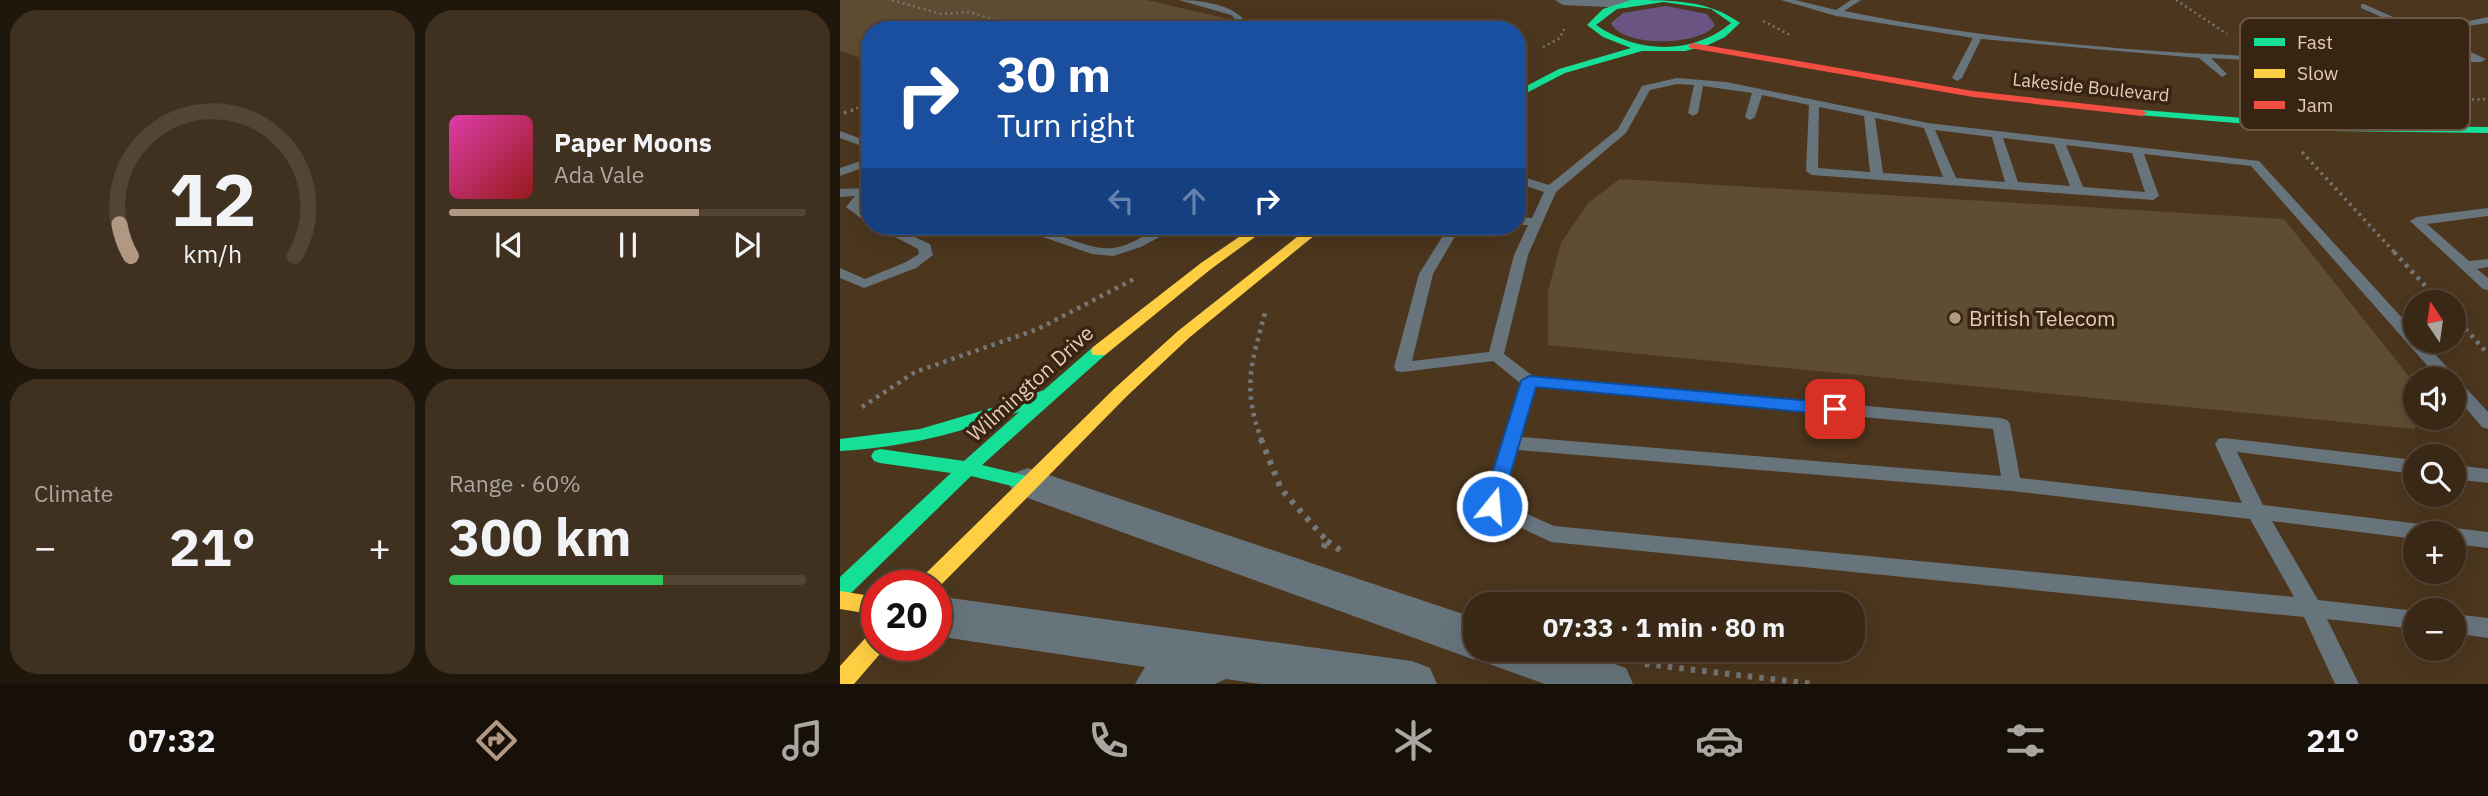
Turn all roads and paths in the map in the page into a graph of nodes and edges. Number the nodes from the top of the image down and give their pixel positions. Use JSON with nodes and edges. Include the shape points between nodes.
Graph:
{"nodes":[{"id":1,"x":892,"y":0,"type":"edge"},
{"id":2,"x":1183,"y":0,"type":"edge"},
{"id":3,"x":1541,"y":0,"type":"edge"},
{"id":4,"x":1785,"y":0,"type":"edge"},
{"id":5,"x":1857,"y":0,"type":"edge"},
{"id":6,"x":2176,"y":0,"type":"edge"},
{"id":7,"x":1567,"y":4,"type":"edge"},
{"id":8,"x":1627,"y":4,"type":"junction"},
{"id":9,"x":2364,"y":6,"type":"dead end"},
{"id":10,"x":1836,"y":13,"type":"junction"},
{"id":11,"x":1761,"y":18,"type":"dead end"},
{"id":12,"x":2390,"y":18,"type":"edge"},
{"id":13,"x":2488,"y":20,"type":"edge"},
{"id":14,"x":1000,"y":21,"type":"edge"},
{"id":15,"x":1237,"y":21,"type":"edge"},
{"id":16,"x":2470,"y":23,"type":"edge"},
{"id":17,"x":1591,"y":32,"type":"junction"},
{"id":18,"x":1978,"y":36,"type":"junction"},
{"id":19,"x":1802,"y":40,"type":"dead end"},
{"id":20,"x":2240,"y":43,"type":"edge"},
{"id":21,"x":1777,"y":45,"type":"dead end"},
{"id":22,"x":1693,"y":46,"type":"junction"},
{"id":23,"x":1644,"y":47,"type":"junction"},
{"id":24,"x":1564,"y":52,"type":"dead end"},
{"id":25,"x":2202,"y":55,"type":"junction"},
{"id":26,"x":2470,"y":55,"type":"edge"},
{"id":27,"x":1538,"y":57,"type":"joint"},
{"id":28,"x":2240,"y":58,"type":"edge"},
{"id":29,"x":2470,"y":60,"type":"edge"},
{"id":30,"x":2222,"y":74,"type":"dead end"},
{"id":31,"x":1957,"y":78,"type":"junction"},
{"id":32,"x":1699,"y":83,"type":"junction"},
{"id":33,"x":1526,"y":90,"type":"edge"},
{"id":34,"x":1758,"y":91,"type":"junction"},
{"id":35,"x":2488,"y":99,"type":"edge"},
{"id":36,"x":2470,"y":100,"type":"edge"},
{"id":37,"x":1814,"y":103,"type":"junction"},
{"id":38,"x":861,"y":107,"type":"edge"},
{"id":39,"x":2240,"y":109,"type":"edge"},
{"id":40,"x":1693,"y":113,"type":"dead end"},
{"id":41,"x":840,"y":114,"type":"edge"},
{"id":42,"x":1869,"y":114,"type":"junction"},
{"id":43,"x":2470,"y":116,"type":"edge"},
{"id":44,"x":2488,"y":116,"type":"edge"},
{"id":45,"x":1750,"y":117,"type":"dead end"},
{"id":46,"x":2240,"y":120,"type":"edge"},
{"id":47,"x":1928,"y":126,"type":"junction"},
{"id":48,"x":2281,"y":130,"type":"edge"},
{"id":49,"x":2470,"y":130,"type":"edge"},
{"id":50,"x":2488,"y":130,"type":"edge"},
{"id":51,"x":1996,"y":133,"type":"junction"},
{"id":52,"x":840,"y":134,"type":"edge"},
{"id":53,"x":2059,"y":141,"type":"junction"},
{"id":54,"x":861,"y":142,"type":"edge"},
{"id":55,"x":2137,"y":149,"type":"junction"},
{"id":56,"x":861,"y":164,"type":"edge"},
{"id":57,"x":840,"y":172,"type":"edge"},
{"id":58,"x":1877,"y":176,"type":"junction"},
{"id":59,"x":1951,"y":181,"type":"junction"},
{"id":60,"x":1526,"y":182,"type":"edge"},
{"id":61,"x":2013,"y":186,"type":"junction"},
{"id":62,"x":1551,"y":190,"type":"junction"},
{"id":63,"x":2078,"y":190,"type":"junction"},
{"id":64,"x":861,"y":191,"type":"edge"},
{"id":65,"x":840,"y":193,"type":"edge"},
{"id":66,"x":861,"y":197,"type":"edge"},
{"id":67,"x":2488,"y":212,"type":"edge"},
{"id":68,"x":861,"y":214,"type":"edge"},
{"id":69,"x":1526,"y":221,"type":"edge"},
{"id":70,"x":1536,"y":222,"type":"junction"},
{"id":71,"x":899,"y":235,"type":"edge"},
{"id":72,"x":1054,"y":235,"type":"edge"},
{"id":73,"x":1153,"y":235,"type":"edge"},
{"id":74,"x":1249,"y":235,"type":"edge"},
{"id":75,"x":1308,"y":235,"type":"edge"},
{"id":76,"x":1450,"y":235,"type":"edge"},
{"id":77,"x":2488,"y":263,"type":"edge"},
{"id":78,"x":2467,"y":266,"type":"junction"},
{"id":79,"x":840,"y":272,"type":"edge"},
{"id":80,"x":1144,"y":273,"type":"dead end"},
{"id":81,"x":2488,"y":286,"type":"edge"},
{"id":82,"x":2429,"y":290,"type":"edge"},
{"id":83,"x":1269,"y":299,"type":"dead end"},
{"id":84,"x":2466,"y":329,"type":"edge"},
{"id":85,"x":2488,"y":354,"type":"edge"},
{"id":86,"x":1496,"y":356,"type":"junction"},
{"id":87,"x":2437,"y":367,"type":"edge"},
{"id":88,"x":1529,"y":381,"type":"junction"},
{"id":89,"x":1046,"y":395,"type":"junction"},
{"id":90,"x":2466,"y":398,"type":"edge"},
{"id":91,"x":851,"y":414,"type":"dead end"},
{"id":92,"x":2488,"y":423,"type":"edge"},
{"id":93,"x":1511,"y":443,"type":"junction"},
{"id":94,"x":840,"y":448,"type":"edge"},
{"id":95,"x":2403,"y":466,"type":"edge"},
{"id":96,"x":966,"y":468,"type":"junction"},
{"id":97,"x":2466,"y":473,"type":"edge"},
{"id":98,"x":2488,"y":476,"type":"edge"},
{"id":99,"x":1028,"y":483,"type":"junction"},
{"id":100,"x":2012,"y":484,"type":"junction"},
{"id":101,"x":2256,"y":512,"type":"junction"},
{"id":102,"x":2403,"y":530,"type":"edge"},
{"id":103,"x":2466,"y":537,"type":"edge"},
{"id":104,"x":2488,"y":540,"type":"edge"},
{"id":105,"x":943,"y":570,"type":"edge"},
{"id":106,"x":1305,"y":580,"type":"junction"},
{"id":107,"x":840,"y":590,"type":"edge"},
{"id":108,"x":840,"y":600,"type":"edge"},
{"id":109,"x":861,"y":603,"type":"edge"},
{"id":110,"x":2311,"y":608,"type":"junction"},
{"id":111,"x":952,"y":617,"type":"edge"},
{"id":112,"x":2403,"y":619,"type":"edge"},
{"id":113,"x":2466,"y":625,"type":"edge"},
{"id":114,"x":2488,"y":628,"type":"edge"},
{"id":115,"x":1463,"y":635,"type":"edge"},
{"id":116,"x":1227,"y":656,"type":"junction"},
{"id":117,"x":861,"y":659,"type":"edge"},
{"id":118,"x":1568,"y":662,"type":"edge"},
{"id":119,"x":1620,"y":673,"type":"edge"},
{"id":120,"x":840,"y":683,"type":"edge"},
{"id":121,"x":1160,"y":684,"type":"edge"},
{"id":122,"x":1412,"y":684,"type":"edge"},
{"id":123,"x":1812,"y":684,"type":"edge"},
{"id":124,"x":2347,"y":684,"type":"edge"}],
"edges":[{"from":1,"to":14,"type":"path"},
{"from":2,"to":15,"type":"lane","via":[[1234,13]]},
{"from":3,"to":7,"type":"street"},
{"from":4,"to":10,"type":"lane"},
{"from":5,"to":10,"type":"lane"},
{"from":6,"to":20,"type":"path"},
{"from":7,"to":8,"type":"street"},
{"from":7,"to":17,"type":"street","via":[[1585,13]]},
{"from":7,"to":27,"type":"path","via":[[1560,12],[1567,23],[1560,38]]},
{"from":8,"to":17,"type":"main road","via":[[1603,11]]},
{"from":8,"to":22,"type":"main road","via":[[1699,3],[1728,13],[1741,26],[1718,40]]},
{"from":9,"to":12,"type":"lane"},
{"from":10,"to":18,"type":"lane"},
{"from":11,"to":19,"type":"path"},
{"from":13,"to":16,"type":"lane"},
{"from":17,"to":23,"type":"main road"},
{"from":18,"to":25,"type":"lane"},
{"from":18,"to":31,"type":"lane"},
{"from":21,"to":31,"type":"main road","name":"Lakeside Boulevard"},
{"from":22,"to":23,"type":"main road"},
{"from":22,"to":46,"type":"main road","name":"Lakeside Boulevard","via":[[1973,94]]},
{"from":23,"to":33,"type":"main road","via":[[1562,71]]},
{"from":24,"to":27,"type":"main road"},
{"from":25,"to":28,"type":"lane"},
{"from":25,"to":30,"type":"lane"},
{"from":26,"to":29,"type":"lane","via":[[2481,60]]},
{"from":31,"to":39,"type":"main road","name":"Lakeside Boulevard","via":[[2140,102]]},
{"from":32,"to":34,"type":"lane"},
{"from":32,"to":40,"type":"lane"},
{"from":32,"to":62,"type":"lane","via":[[1677,81],[1646,88],[1622,131]]},
{"from":34,"to":37,"type":"lane"},
{"from":34,"to":45,"type":"lane"},
{"from":35,"to":36,"type":"path"},
{"from":37,"to":42,"type":"lane"},
{"from":37,"to":58,"type":"lane","via":[[1812,171]]},
{"from":38,"to":41,"type":"path"},
{"from":42,"to":47,"type":"lane"},
{"from":42,"to":58,"type":"lane"},
{"from":43,"to":44,"type":"main road","name":"Lakeside Boulevard"},
{"from":47,"to":51,"type":"lane"},
{"from":47,"to":59,"type":"lane"},
{"from":48,"to":82,"type":"path"},
{"from":49,"to":50,"type":"main road","name":"Lakeside Boulevard"},
{"from":51,"to":53,"type":"lane"},
{"from":51,"to":61,"type":"lane"},
{"from":52,"to":54,"type":"lane"},
{"from":53,"to":55,"type":"lane"},
{"from":53,"to":63,"type":"lane"},
{"from":55,"to":63,"type":"lane","via":[[2153,196]]},
{"from":55,"to":87,"type":"lane","via":[[2255,163]]},
{"from":56,"to":57,"type":"lane"},
{"from":58,"to":59,"type":"lane"},
{"from":59,"to":61,"type":"lane"},
{"from":60,"to":62,"type":"lane"},
{"from":61,"to":63,"type":"lane"},
{"from":62,"to":70,"type":"lane"},
{"from":64,"to":65,"type":"lane"},
{"from":66,"to":68,"type":"lane","via":[[852,206]]},
{"from":67,"to":78,"type":"lane","via":[[2417,220]]},
{"from":69,"to":70,"type":"lane"},
{"from":70,"to":86,"type":"lane","via":[[1521,255]]},
{"from":71,"to":79,"type":"lane","via":[[925,247],[926,255],[864,284]]},
{"from":72,"to":73,"type":"lane","via":[[1094,251],[1114,252]]},
{"from":74,"to":89,"type":"main road","name":"Wilmington Drive"},
{"from":75,"to":99,"type":"main road","via":[[1184,334]]},
{"from":76,"to":86,"type":"lane","via":[[1426,274],[1402,367]]},
{"from":77,"to":78,"type":"lane"},
{"from":78,"to":81,"type":"lane"},
{"from":80,"to":91,"type":"path","via":[[1038,329],[915,372]]},
{"from":83,"to":106,"type":"path","via":[[1250,369],[1250,410],[1280,489],[1327,541]]},
{"from":84,"to":85,"type":"path"},
{"from":86,"to":88,"type":"lane"},
{"from":88,"to":93,"type":"lane"},
{"from":88,"to":100,"type":"lane","via":[[2001,424]]},
{"from":89,"to":94,"type":"main road","via":[[958,430]]},
{"from":89,"to":96,"type":"main road","name":"Wilmington Drive"},
{"from":90,"to":92,"type":"lane"},
{"from":93,"to":100,"type":"lane"},
{"from":93,"to":110,"type":"lane","via":[[1492,506],[1550,534]]},
{"from":94,"to":96,"type":"main road"},
{"from":95,"to":101,"type":"lane","via":[[2224,444]]},
{"from":96,"to":99,"type":"main road"},
{"from":96,"to":107,"type":"main road","name":"Wilmington Drive"},
{"from":97,"to":98,"type":"lane"},
{"from":99,"to":105,"type":"main road"},
{"from":99,"to":106,"type":"street"},
{"from":100,"to":101,"type":"lane"},
{"from":101,"to":102,"type":"lane"},
{"from":101,"to":110,"type":"lane"},
{"from":103,"to":104,"type":"lane"},
{"from":106,"to":115,"type":"street"},
{"from":108,"to":109,"type":"main road"},
{"from":110,"to":112,"type":"lane"},
{"from":110,"to":124,"type":"lane"},
{"from":111,"to":116,"type":"street"},
{"from":113,"to":114,"type":"lane"},
{"from":116,"to":121,"type":"street"},
{"from":116,"to":122,"type":"street"},
{"from":117,"to":120,"type":"main road"},
{"from":118,"to":119,"type":"street"},
{"from":119,"to":123,"type":"path"}]}
